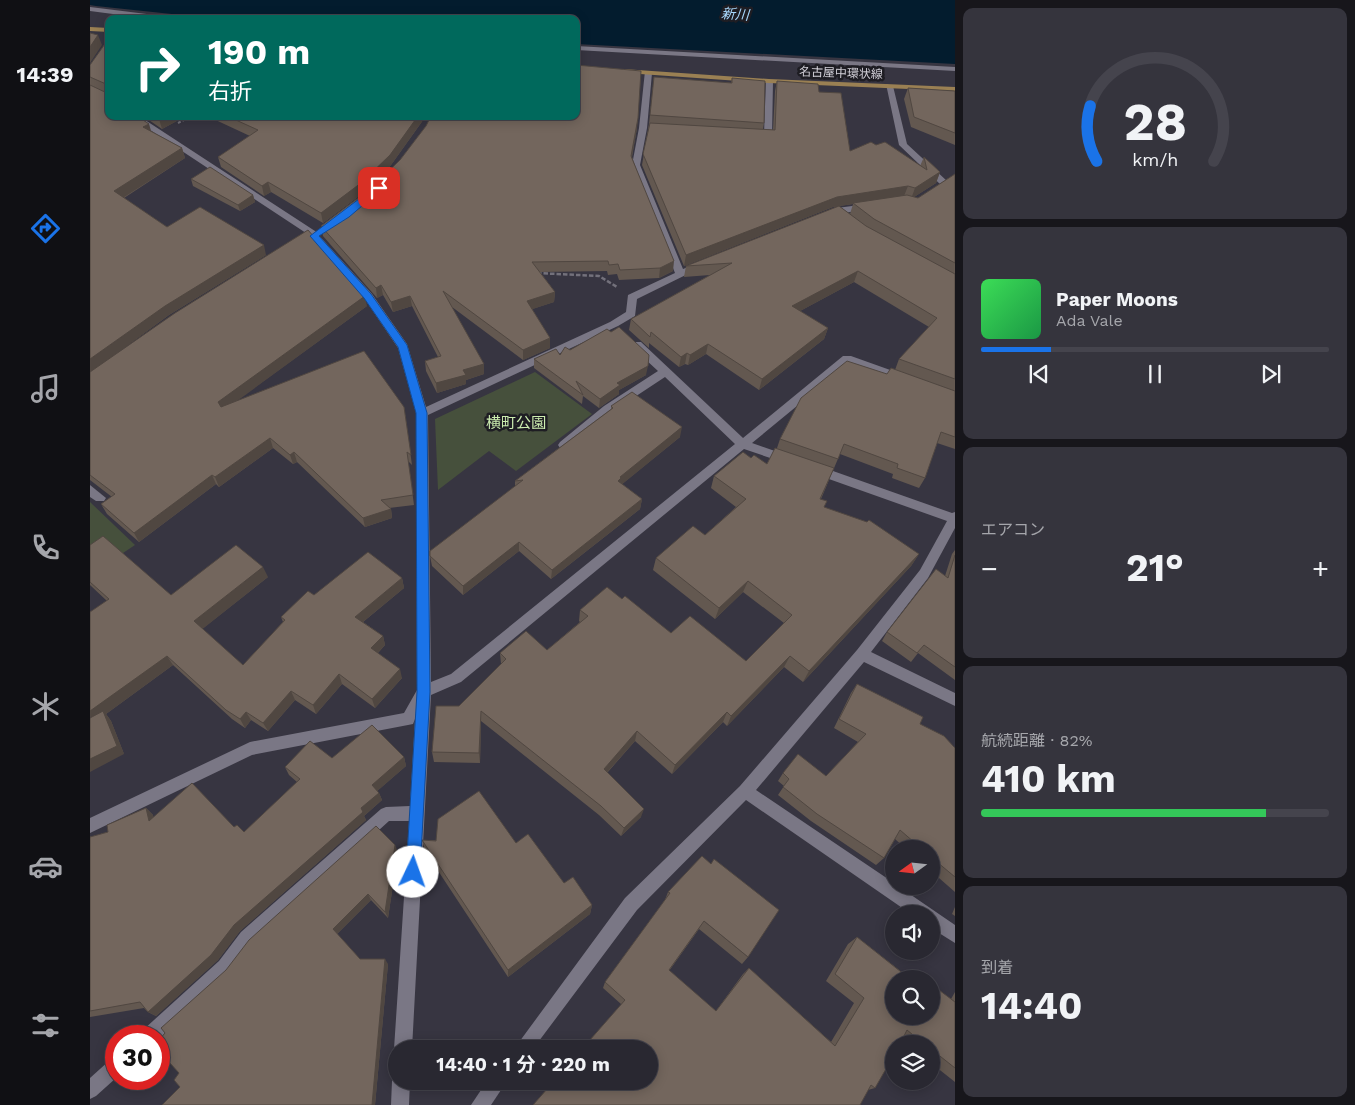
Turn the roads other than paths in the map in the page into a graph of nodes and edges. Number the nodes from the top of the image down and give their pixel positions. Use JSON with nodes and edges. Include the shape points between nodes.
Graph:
{"nodes":[{"id":1,"x":90,"y":8,"type":"edge"},
{"id":2,"x":142,"y":15,"type":"edge"},
{"id":3,"x":90,"y":17,"type":"edge"},
{"id":4,"x":105,"y":18,"type":"edge"},
{"id":5,"x":90,"y":29,"type":"edge"},
{"id":6,"x":105,"y":30,"type":"edge"},
{"id":7,"x":580,"y":48,"type":"edge"},
{"id":8,"x":955,"y":69,"type":"edge"},
{"id":9,"x":612,"y":70,"type":"edge"},
{"id":10,"x":648,"y":73,"type":"junction"},
{"id":11,"x":769,"y":81,"type":"junction"},
{"id":12,"x":889,"y":86,"type":"junction"},
{"id":13,"x":955,"y":89,"type":"edge"},
{"id":14,"x":139,"y":120,"type":"edge"},
{"id":15,"x":749,"y":136,"type":"edge"},
{"id":16,"x":955,"y":176,"type":"edge"},
{"id":17,"x":875,"y":205,"type":"edge"},
{"id":18,"x":851,"y":222,"type":"edge"},
{"id":19,"x":707,"y":262,"type":"edge"},
{"id":20,"x":680,"y":274,"type":"junction"},
{"id":21,"x":621,"y":331,"type":"junction"},
{"id":22,"x":665,"y":372,"type":"junction"},
{"id":23,"x":910,"y":381,"type":"edge"},
{"id":24,"x":422,"y":413,"type":"junction"},
{"id":25,"x":742,"y":444,"type":"junction"},
{"id":26,"x":554,"y":453,"type":"edge"},
{"id":27,"x":90,"y":490,"type":"edge"},
{"id":28,"x":100,"y":498,"type":"dead end"},
{"id":29,"x":955,"y":518,"type":"edge"},
{"id":30,"x":862,"y":654,"type":"junction"},
{"id":31,"x":424,"y":692,"type":"junction"},
{"id":32,"x":955,"y":700,"type":"edge"},
{"id":33,"x":745,"y":791,"type":"junction"},
{"id":34,"x":417,"y":813,"type":"junction"},
{"id":35,"x":90,"y":826,"type":"edge"},
{"id":36,"x":912,"y":905,"type":"edge"},
{"id":37,"x":940,"y":924,"type":"edge"},
{"id":38,"x":955,"y":935,"type":"edge"},
{"id":39,"x":161,"y":1025,"type":"edge"},
{"id":40,"x":404,"y":1040,"type":"edge"},
{"id":41,"x":529,"y":1040,"type":"edge"},
{"id":42,"x":105,"y":1076,"type":"edge"},
{"id":43,"x":90,"y":1090,"type":"edge"},
{"id":44,"x":401,"y":1090,"type":"edge"},
{"id":45,"x":491,"y":1090,"type":"edge"},
{"id":46,"x":400,"y":1105,"type":"edge"},
{"id":47,"x":480,"y":1105,"type":"edge"}],
"edges":[{"from":1,"to":2,"type":"street"},
{"from":3,"to":4,"type":"street"},
{"from":5,"to":6,"type":"main road"},
{"from":7,"to":8,"type":"street"},
{"from":9,"to":10,"type":"main road","name":"名古屋中環状線"},
{"from":10,"to":11,"type":"main road","name":"名古屋中環状線"},
{"from":10,"to":20,"type":"street","via":[[648,128],[636,165]]},
{"from":11,"to":12,"type":"main road","name":"名古屋中環状線"},
{"from":11,"to":15,"type":"street","via":[[768,137]]},
{"from":12,"to":13,"type":"main road","name":"名古屋中環状線"},
{"from":12,"to":16,"type":"street","via":[[903,145],[940,186]]},
{"from":14,"to":24,"type":"street","via":[[313,234],[368,296],[403,347]]},
{"from":17,"to":18,"type":"street","via":[[832,212]]},
{"from":19,"to":20,"type":"street"},
{"from":20,"to":21,"type":"street","via":[[632,297],[631,314]]},
{"from":21,"to":22,"type":"street"},
{"from":21,"to":24,"type":"street"},
{"from":22,"to":25,"type":"street"},
{"from":22,"to":26,"type":"street","via":[[608,409]]},
{"from":23,"to":25,"type":"street","via":[[847,359]]},
{"from":24,"to":31,"type":"street"},
{"from":25,"to":29,"type":"street"},
{"from":25,"to":31,"type":"street","via":[[456,678]]},
{"from":27,"to":28,"type":"street"},
{"from":29,"to":30,"type":"street","via":[[924,574]]},
{"from":30,"to":32,"type":"street"},
{"from":30,"to":33,"type":"street"},
{"from":31,"to":34,"type":"street"},
{"from":31,"to":35,"type":"street","via":[[408,719],[250,749]]},
{"from":33,"to":36,"type":"street"},
{"from":33,"to":41,"type":"street","via":[[631,904]]},
{"from":34,"to":39,"type":"street","via":[[386,814],[247,938],[225,967]]},
{"from":34,"to":40,"type":"street"},
{"from":37,"to":38,"type":"street"},
{"from":42,"to":43,"type":"street"},
{"from":44,"to":46,"type":"street"},
{"from":45,"to":47,"type":"street"}]}
